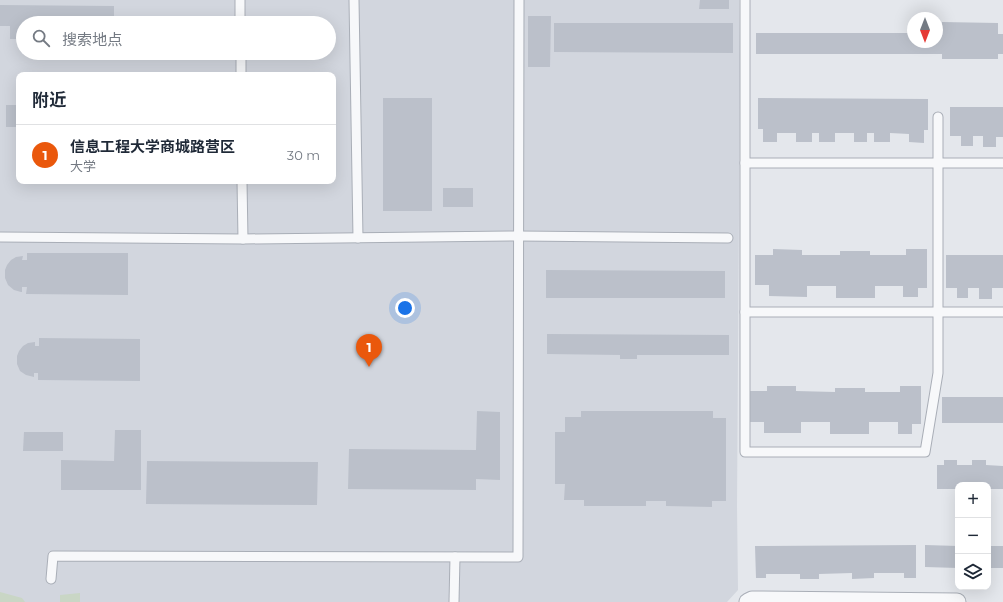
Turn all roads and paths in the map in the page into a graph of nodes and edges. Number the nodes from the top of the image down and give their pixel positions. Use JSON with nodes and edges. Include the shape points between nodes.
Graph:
{"nodes":[{"id":1,"x":240,"y":0,"type":"edge"},
{"id":2,"x":354,"y":0,"type":"edge"},
{"id":3,"x":519,"y":0,"type":"edge"},
{"id":4,"x":745,"y":0,"type":"edge"},
{"id":5,"x":240,"y":16,"type":"edge"},
{"id":6,"x":241,"y":60,"type":"edge"},
{"id":7,"x":241,"y":72,"type":"edge"},
{"id":8,"x":938,"y":117,"type":"dead end"},
{"id":9,"x":745,"y":163,"type":"junction"},
{"id":10,"x":938,"y":163,"type":"junction"},
{"id":11,"x":1003,"y":163,"type":"edge"},
{"id":12,"x":242,"y":184,"type":"edge"},
{"id":13,"x":519,"y":236,"type":"junction"},
{"id":14,"x":0,"y":237,"type":"edge"},
{"id":15,"x":358,"y":238,"type":"junction"},
{"id":16,"x":728,"y":238,"type":"dead end"},
{"id":17,"x":243,"y":240,"type":"junction"},
{"id":18,"x":745,"y":312,"type":"junction"},
{"id":19,"x":938,"y":312,"type":"junction"},
{"id":20,"x":1003,"y":312,"type":"edge"},
{"id":21,"x":455,"y":557,"type":"junction"},
{"id":22,"x":51,"y":579,"type":"dead end"},
{"id":23,"x":454,"y":602,"type":"edge"},
{"id":24,"x":748,"y":602,"type":"edge"},
{"id":25,"x":957,"y":602,"type":"edge"}],
"edges":[{"from":1,"to":5,"type":"lane"},
{"from":2,"to":15,"type":"lane"},
{"from":3,"to":13,"type":"lane"},
{"from":4,"to":9,"type":"lane"},
{"from":6,"to":7,"type":"lane"},
{"from":8,"to":10,"type":"lane"},
{"from":9,"to":10,"type":"lane"},
{"from":9,"to":18,"type":"lane"},
{"from":10,"to":11,"type":"lane"},
{"from":10,"to":19,"type":"lane"},
{"from":12,"to":17,"type":"lane"},
{"from":13,"to":15,"type":"lane"},
{"from":13,"to":16,"type":"lane"},
{"from":13,"to":21,"type":"lane","via":[[518,557]]},
{"from":14,"to":17,"type":"lane"},
{"from":15,"to":17,"type":"lane"},
{"from":18,"to":19,"type":"lane"},
{"from":18,"to":19,"type":"lane","via":[[745,452],[925,452],[938,374]]},
{"from":19,"to":20,"type":"lane"},
{"from":21,"to":22,"type":"lane","via":[[53,556]]},
{"from":21,"to":23,"type":"lane"},
{"from":24,"to":25,"type":"street"}]}
